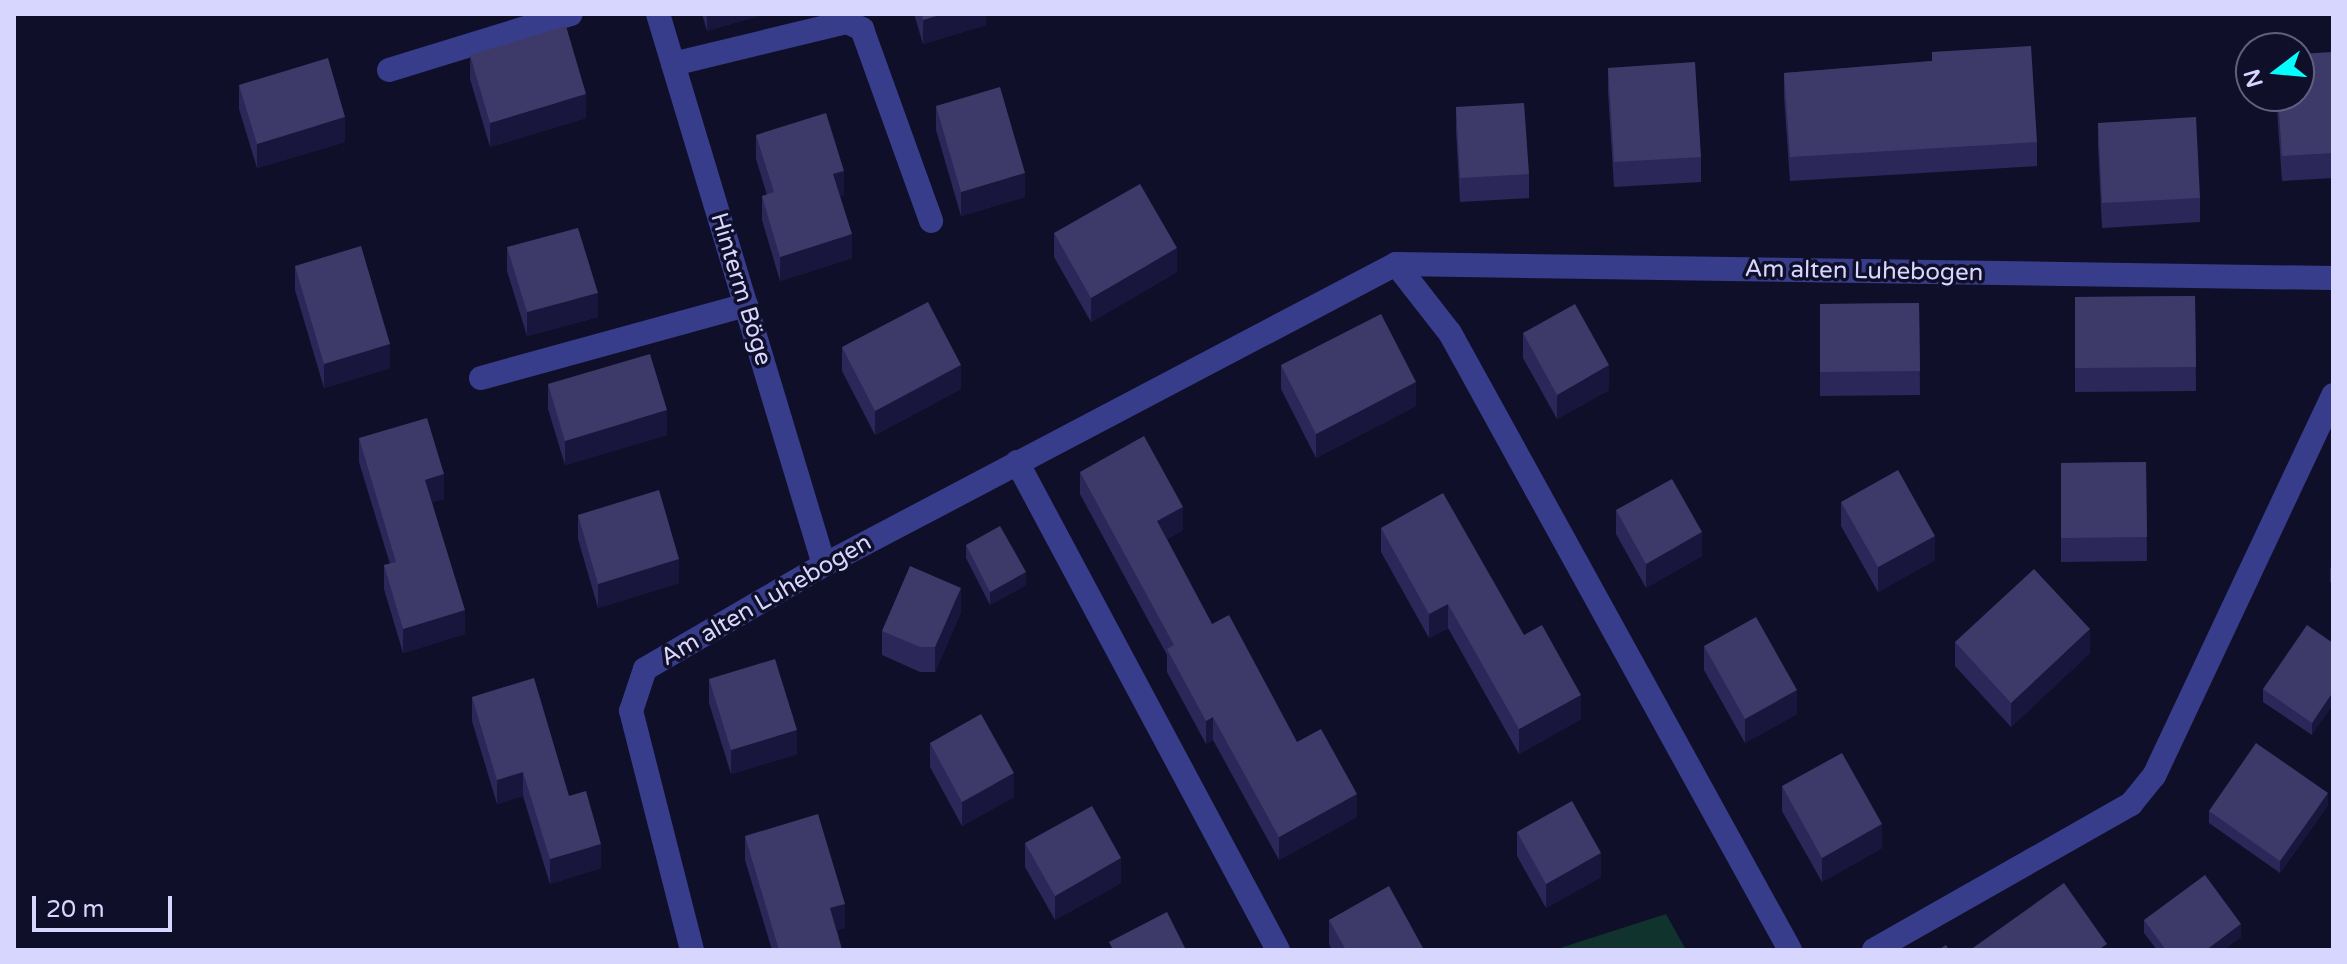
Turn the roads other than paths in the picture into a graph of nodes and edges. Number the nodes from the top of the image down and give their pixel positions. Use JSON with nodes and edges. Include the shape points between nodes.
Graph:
{"nodes":[{"id":1,"x":571,"y":14,"type":"edge"},
{"id":2,"x":658,"y":14,"type":"edge"},
{"id":3,"x":673,"y":64,"type":"junction"},
{"id":4,"x":389,"y":70,"type":"dead end"},
{"id":5,"x":931,"y":221,"type":"dead end"},
{"id":6,"x":1396,"y":264,"type":"junction"},
{"id":7,"x":2333,"y":278,"type":"edge"},
{"id":8,"x":746,"y":305,"type":"junction"},
{"id":9,"x":481,"y":378,"type":"dead end"},
{"id":10,"x":2333,"y":395,"type":"edge"},
{"id":11,"x":1017,"y":462,"type":"junction"},
{"id":12,"x":824,"y":565,"type":"junction"},
{"id":13,"x":692,"y":950,"type":"edge"},
{"id":14,"x":1278,"y":950,"type":"edge"},
{"id":15,"x":1790,"y":950,"type":"edge"},
{"id":16,"x":1874,"y":950,"type":"edge"}],
"edges":[{"from":1,"to":4,"type":"street"},
{"from":2,"to":3,"type":"street","name":"Hinterm Böge"},
{"from":3,"to":5,"type":"street","via":[[847,22],[862,29]]},
{"from":3,"to":8,"type":"street","name":"Hinterm Böge"},
{"from":6,"to":7,"type":"street","name":"Am alten Luhebogen"},
{"from":6,"to":11,"type":"street","name":"Am alten Luhebogen"},
{"from":6,"to":15,"type":"street","via":[[1450,333]]},
{"from":8,"to":9,"type":"street"},
{"from":8,"to":12,"type":"street","name":"Hinterm Böge"},
{"from":10,"to":16,"type":"street","via":[[2154,776],[2131,804]]},
{"from":11,"to":12,"type":"street","name":"Am alten Luhebogen"},
{"from":11,"to":14,"type":"street"},
{"from":12,"to":13,"type":"street","name":"Am alten Luhebogen","via":[[645,669],[631,711]]}]}
